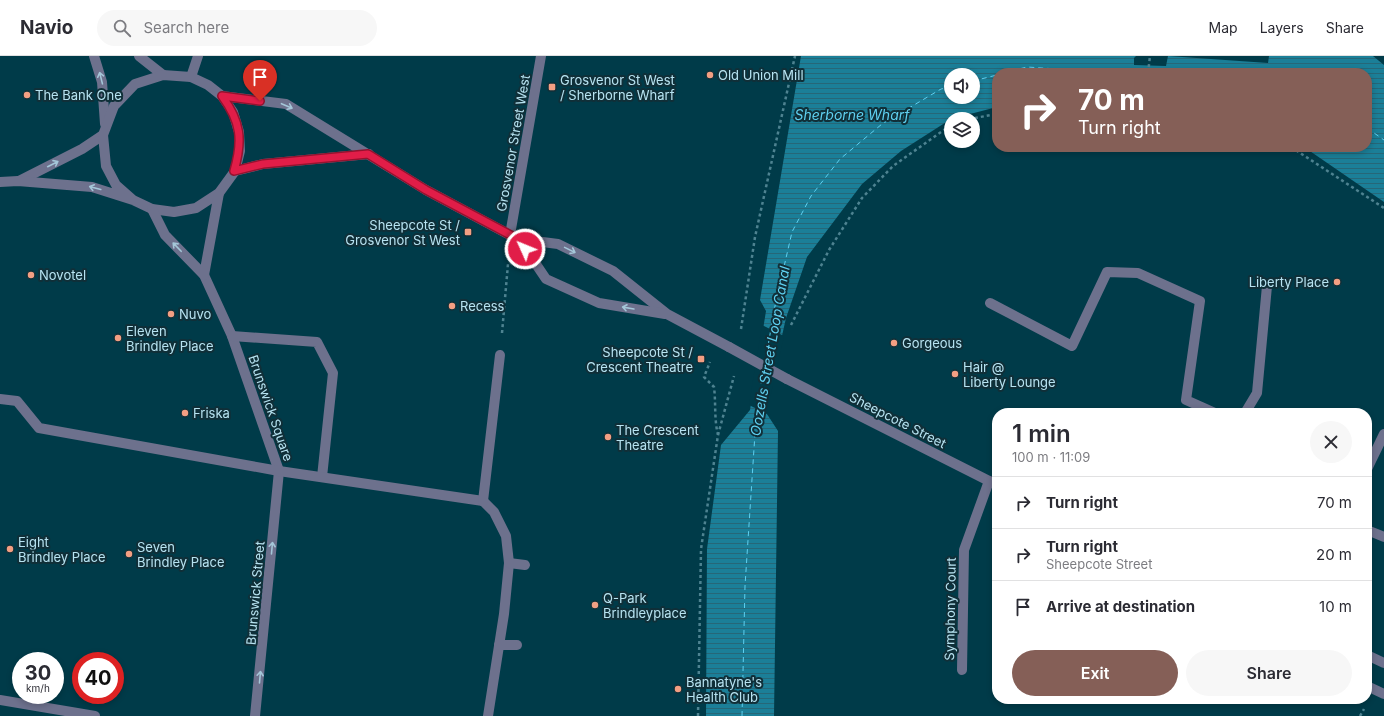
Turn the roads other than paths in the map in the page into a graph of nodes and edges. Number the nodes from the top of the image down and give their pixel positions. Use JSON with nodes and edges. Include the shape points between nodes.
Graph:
{"nodes":[{"id":1,"x":94,"y":56,"type":"edge"},
{"id":2,"x":138,"y":56,"type":"edge"},
{"id":3,"x":198,"y":56,"type":"edge"},
{"id":4,"x":541,"y":56,"type":"edge"},
{"id":5,"x":162,"y":75,"type":"junction"},
{"id":6,"x":191,"y":77,"type":"junction"},
{"id":7,"x":222,"y":96,"type":"junction"},
{"id":8,"x":104,"y":131,"type":"junction"},
{"id":9,"x":368,"y":154,"type":"junction"},
{"id":10,"x":234,"y":171,"type":"junction"},
{"id":11,"x":18,"y":181,"type":"junction"},
{"id":12,"x":0,"y":182,"type":"edge"},
{"id":13,"x":219,"y":193,"type":"junction"},
{"id":14,"x":132,"y":200,"type":"junction"},
{"id":15,"x":152,"y":210,"type":"junction"},
{"id":16,"x":514,"y":237,"type":"junction"},
{"id":17,"x":204,"y":275,"type":"junction"},
{"id":18,"x":1267,"y":286,"type":"dead end"},
{"id":19,"x":990,"y":303,"type":"dead end"},
{"id":20,"x":667,"y":314,"type":"junction"},
{"id":21,"x":232,"y":336,"type":"junction"},
{"id":22,"x":500,"y":356,"type":"road end"},
{"id":23,"x":0,"y":399,"type":"edge"},
{"id":24,"x":1204,"y":408,"type":"edge"},
{"id":25,"x":1248,"y":408,"type":"edge"},
{"id":26,"x":1384,"y":434,"type":"edge"},
{"id":27,"x":1372,"y":459,"type":"edge"},
{"id":28,"x":279,"y":471,"type":"junction"},
{"id":29,"x":322,"y":477,"type":"junction"},
{"id":30,"x":992,"y":482,"type":"edge"},
{"id":31,"x":992,"y":485,"type":"edge"},
{"id":32,"x":483,"y":500,"type":"junction"},
{"id":33,"x":1372,"y":532,"type":"edge"},
{"id":34,"x":1384,"y":538,"type":"edge"},
{"id":35,"x":509,"y":563,"type":"junction"},
{"id":36,"x":525,"y":565,"type":"dead end"},
{"id":37,"x":499,"y":645,"type":"junction"},
{"id":38,"x":517,"y":645,"type":"dead end"},
{"id":39,"x":1372,"y":657,"type":"edge"},
{"id":40,"x":1384,"y":663,"type":"edge"},
{"id":41,"x":962,"y":670,"type":"dead end"},
{"id":42,"x":1372,"y":688,"type":"edge"},
{"id":43,"x":1384,"y":694,"type":"edge"},
{"id":44,"x":0,"y":700,"type":"edge"},
{"id":45,"x":95,"y":716,"type":"edge"},
{"id":46,"x":255,"y":716,"type":"edge"},
{"id":47,"x":488,"y":716,"type":"edge"}],
"edges":[{"from":8,"to":1,"type":"street","one_way":true,"via":[[102,82]]},
{"from":2,"to":5,"type":"street"},
{"from":3,"to":6,"type":"street"},
{"from":4,"to":16,"type":"street","name":"Grosvenor Street West"},
{"from":5,"to":6,"type":"street"},
{"from":5,"to":8,"type":"street","via":[[135,84],[114,106]]},
{"from":6,"to":7,"type":"street","via":[[208,85]]},
{"from":7,"to":9,"type":"street","one_way":true,"via":[[286,104]]},
{"from":7,"to":10,"type":"street","via":[[233,112],[239,132],[240,152]]},
{"from":11,"to":8,"type":"street","one_way":true,"via":[[82,149]]},
{"from":8,"to":14,"type":"street","via":[[106,166],[116,185]]},
{"from":9,"to":10,"type":"street","via":[[263,164]]},
{"from":9,"to":16,"type":"street","via":[[426,190]]},
{"from":10,"to":13,"type":"street"},
{"from":11,"to":12,"type":"street"},
{"from":14,"to":11,"type":"street","one_way":true,"via":[[92,187]]},
{"from":13,"to":15,"type":"street","via":[[196,208],[174,212]]},
{"from":13,"to":17,"type":"street"},
{"from":14,"to":15,"type":"street"},
{"from":17,"to":15,"type":"street","name":"Brunswick Square","one_way":true,"via":[[165,235]]},
{"from":16,"to":20,"type":"street","one_way":true,"via":[[558,244],[613,271]]},
{"from":20,"to":16,"type":"street","one_way":true,"via":[[600,303],[546,279]]},
{"from":17,"to":21,"type":"street","name":"Brunswick Square"},
{"from":18,"to":25,"type":"street","via":[[1257,392]]},
{"from":19,"to":24,"type":"street","via":[[1072,346],[1108,272],[1138,273],[1200,302],[1186,400]]},
{"from":20,"to":30,"type":"street","name":"Sheepcote Street","bridge":true,"via":[[787,379]]},
{"from":21,"to":28,"type":"street","name":"Brunswick Square"},
{"from":21,"to":29,"type":"street","name":"Brunswick Square","via":[[317,342],[333,373]]},
{"from":22,"to":32,"type":"street"},
{"from":23,"to":28,"type":"street","via":[[18,401],[39,428]]},
{"from":26,"to":27,"type":"street"},
{"from":28,"to":29,"type":"street","name":"Brunswick Square"},
{"from":46,"to":28,"type":"street","name":"Brunswick Street","one_way":true},
{"from":29,"to":32,"type":"street","name":"Brunswick Square"},
{"from":31,"to":41,"type":"street","name":"Symphony Court","via":[[964,550]]},
{"from":32,"to":35,"type":"street","via":[[494,512],[506,536]]},
{"from":33,"to":34,"type":"street"},
{"from":35,"to":36,"type":"street"},
{"from":35,"to":37,"type":"street"},
{"from":37,"to":38,"type":"street"},
{"from":37,"to":47,"type":"street"},
{"from":39,"to":40,"type":"street"},
{"from":42,"to":43,"type":"street"},
{"from":44,"to":45,"type":"street"}]}
